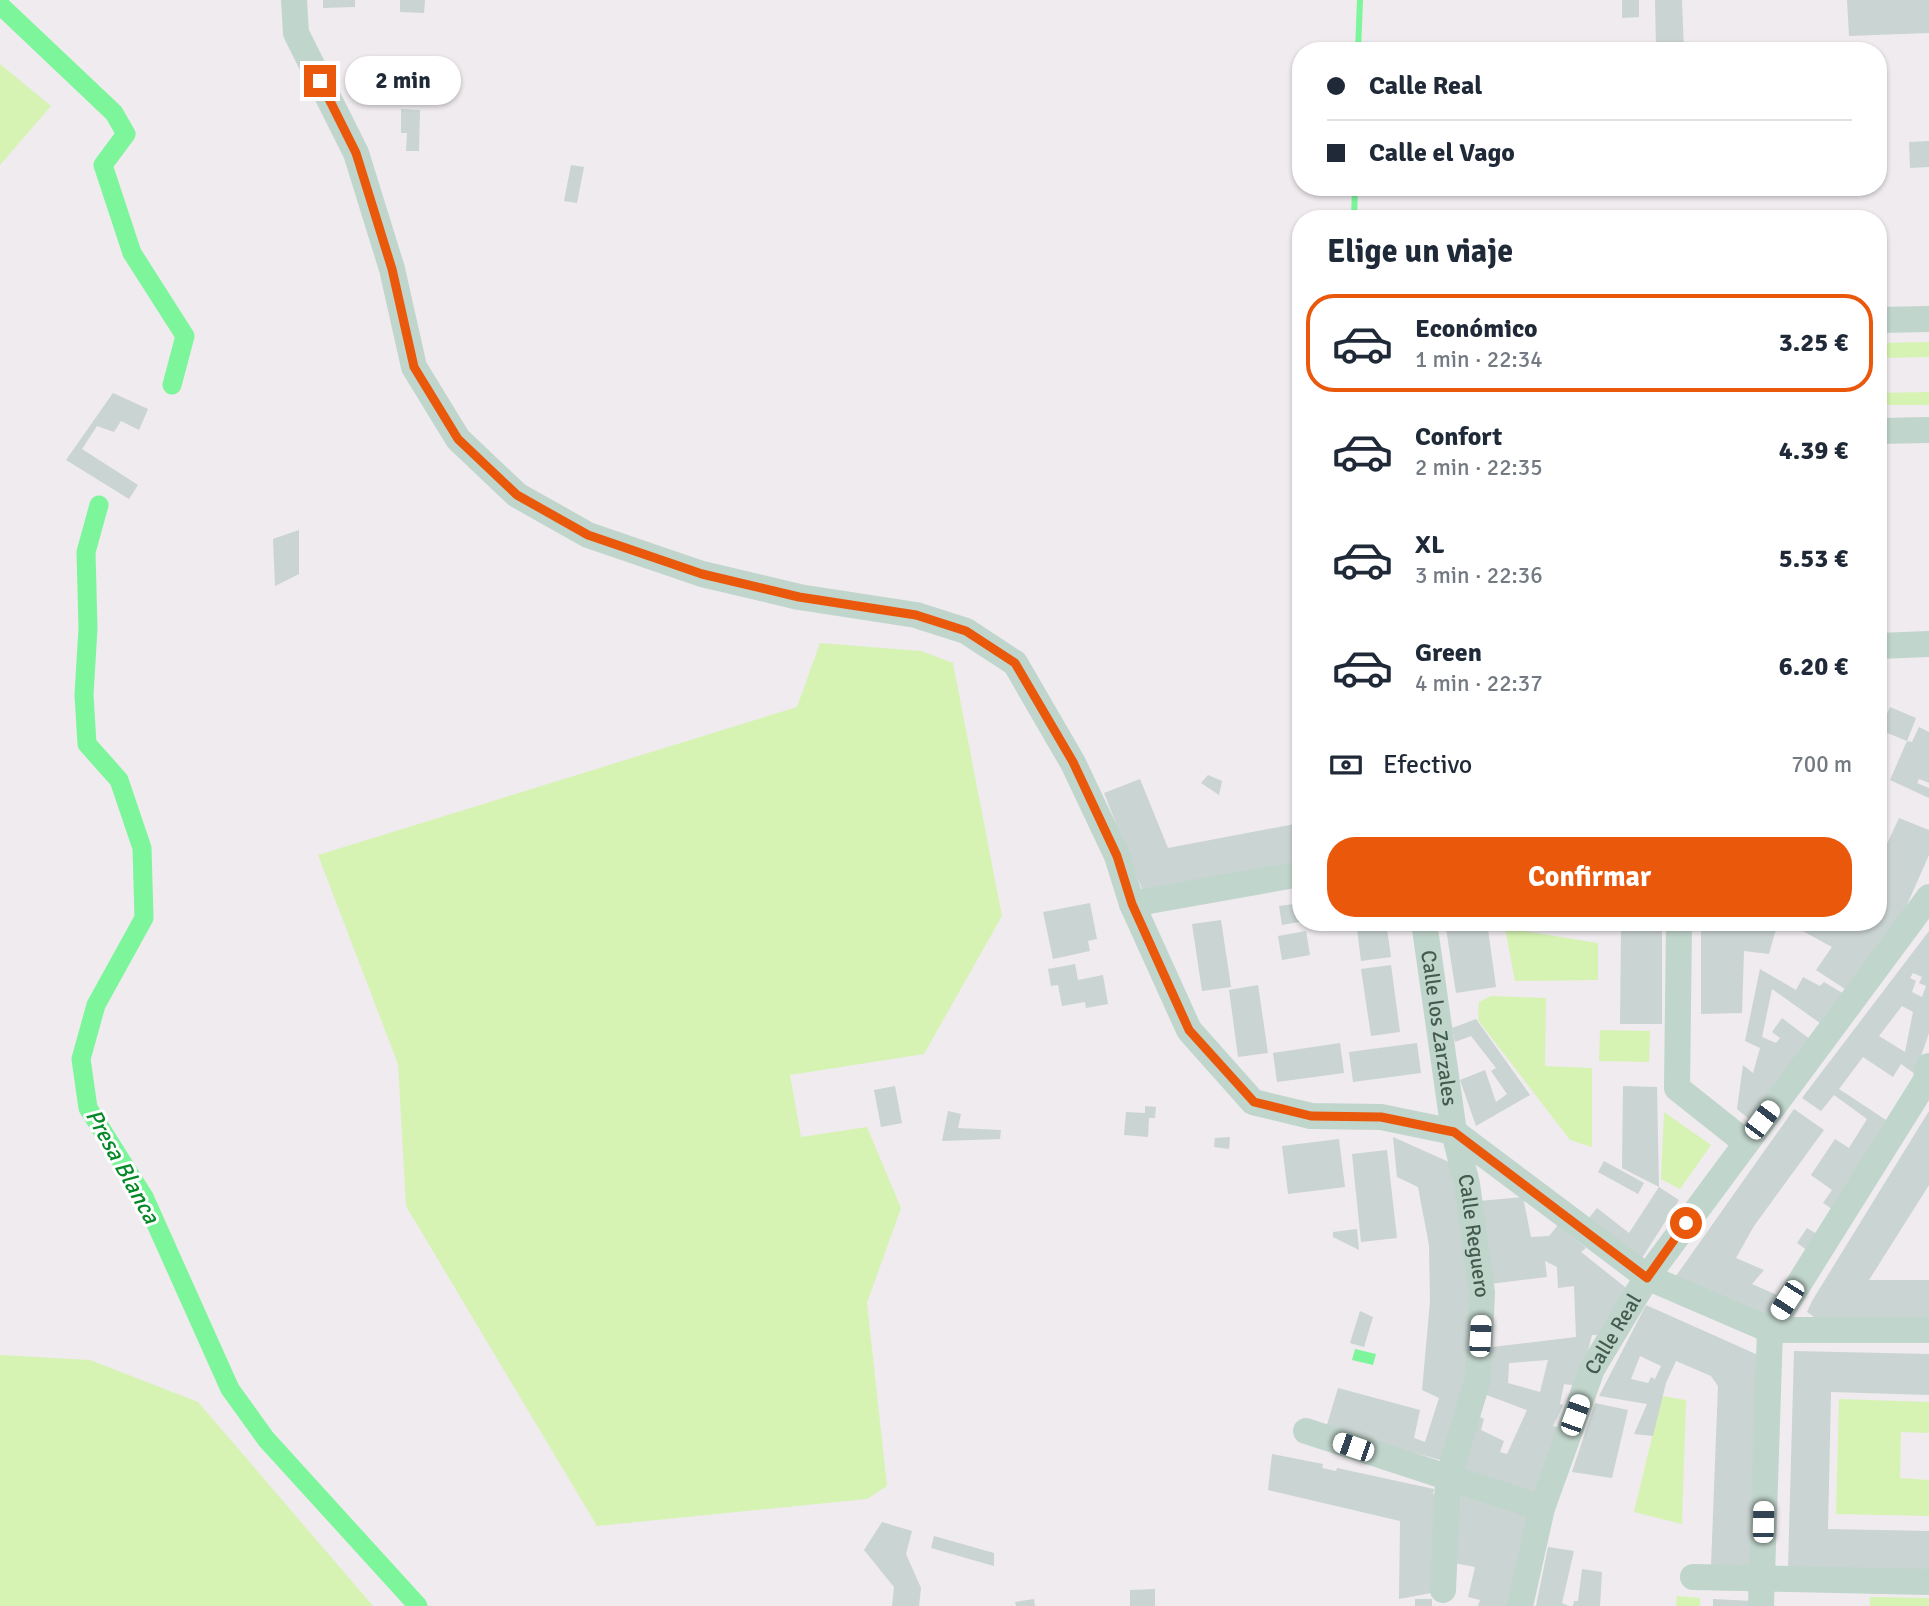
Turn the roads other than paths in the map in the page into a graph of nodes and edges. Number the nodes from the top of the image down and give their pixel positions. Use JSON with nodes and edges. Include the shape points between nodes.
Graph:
{"nodes":[{"id":1,"x":294,"y":0,"type":"edge"},
{"id":2,"x":1929,"y":319,"type":"edge"},
{"id":3,"x":1887,"y":320,"type":"edge"},
{"id":4,"x":1929,"y":430,"type":"edge"},
{"id":5,"x":1887,"y":431,"type":"edge"},
{"id":6,"x":1929,"y":644,"type":"edge"},
{"id":7,"x":1887,"y":646,"type":"edge"},
{"id":8,"x":1292,"y":875,"type":"edge"},
{"id":9,"x":1929,"y":897,"type":"edge"},
{"id":10,"x":1132,"y":904,"type":"junction"},
{"id":11,"x":1425,"y":931,"type":"edge"},
{"id":12,"x":1679,"y":931,"type":"edge"},
{"id":13,"x":1929,"y":1066,"type":"edge"},
{"id":14,"x":1454,"y":1132,"type":"junction"},
{"id":15,"x":1745,"y":1142,"type":"junction"},
{"id":16,"x":1647,"y":1278,"type":"junction"},
{"id":17,"x":1770,"y":1330,"type":"junction"},
{"id":18,"x":1929,"y":1330,"type":"edge"},
{"id":19,"x":1306,"y":1431,"type":"dead end"},
{"id":20,"x":1448,"y":1479,"type":"junction"},
{"id":21,"x":1542,"y":1508,"type":"junction"},
{"id":22,"x":1693,"y":1577,"type":"dead end"},
{"id":23,"x":1762,"y":1578,"type":"junction"},
{"id":24,"x":1929,"y":1582,"type":"edge"},
{"id":25,"x":1443,"y":1590,"type":"dead end"},
{"id":26,"x":1520,"y":1606,"type":"edge"},
{"id":27,"x":1761,"y":1606,"type":"edge"}],
"edges":[{"from":1,"to":10,"type":"street","via":[[296,33],[356,153],[392,269],[414,367],[458,439],[517,495],[588,535],[702,574],[799,597],[916,615],[966,631],[1015,663],[1073,762],[1117,856]]},
{"from":2,"to":3,"type":"street"},
{"from":4,"to":5,"type":"street"},
{"from":6,"to":7,"type":"street"},
{"from":8,"to":10,"type":"street"},
{"from":9,"to":15,"type":"street","name":"Calle Real"},
{"from":10,"to":14,"type":"street","via":[[1189,1030],[1254,1102],[1311,1116],[1381,1117]]},
{"from":11,"to":14,"type":"street","name":"Calle los Zarzales"},
{"from":12,"to":15,"type":"street","via":[[1677,1088]]},
{"from":13,"to":17,"type":"street","via":[[1925,1082]]},
{"from":14,"to":16,"type":"street"},
{"from":14,"to":20,"type":"street","name":"Calle Reguero","via":[[1467,1184],[1482,1293],[1478,1379]]},
{"from":15,"to":16,"type":"street","name":"Calle Real"},
{"from":16,"to":17,"type":"street"},
{"from":16,"to":21,"type":"street","name":"Calle Real","via":[[1591,1369]]},
{"from":17,"to":18,"type":"street"},
{"from":17,"to":23,"type":"street"},
{"from":19,"to":20,"type":"street"},
{"from":20,"to":21,"type":"street"},
{"from":20,"to":25,"type":"street","name":"Calle Reguero"},
{"from":21,"to":26,"type":"street","name":"Calle Real"},
{"from":22,"to":23,"type":"street"},
{"from":23,"to":24,"type":"street"},
{"from":23,"to":27,"type":"street"}]}
